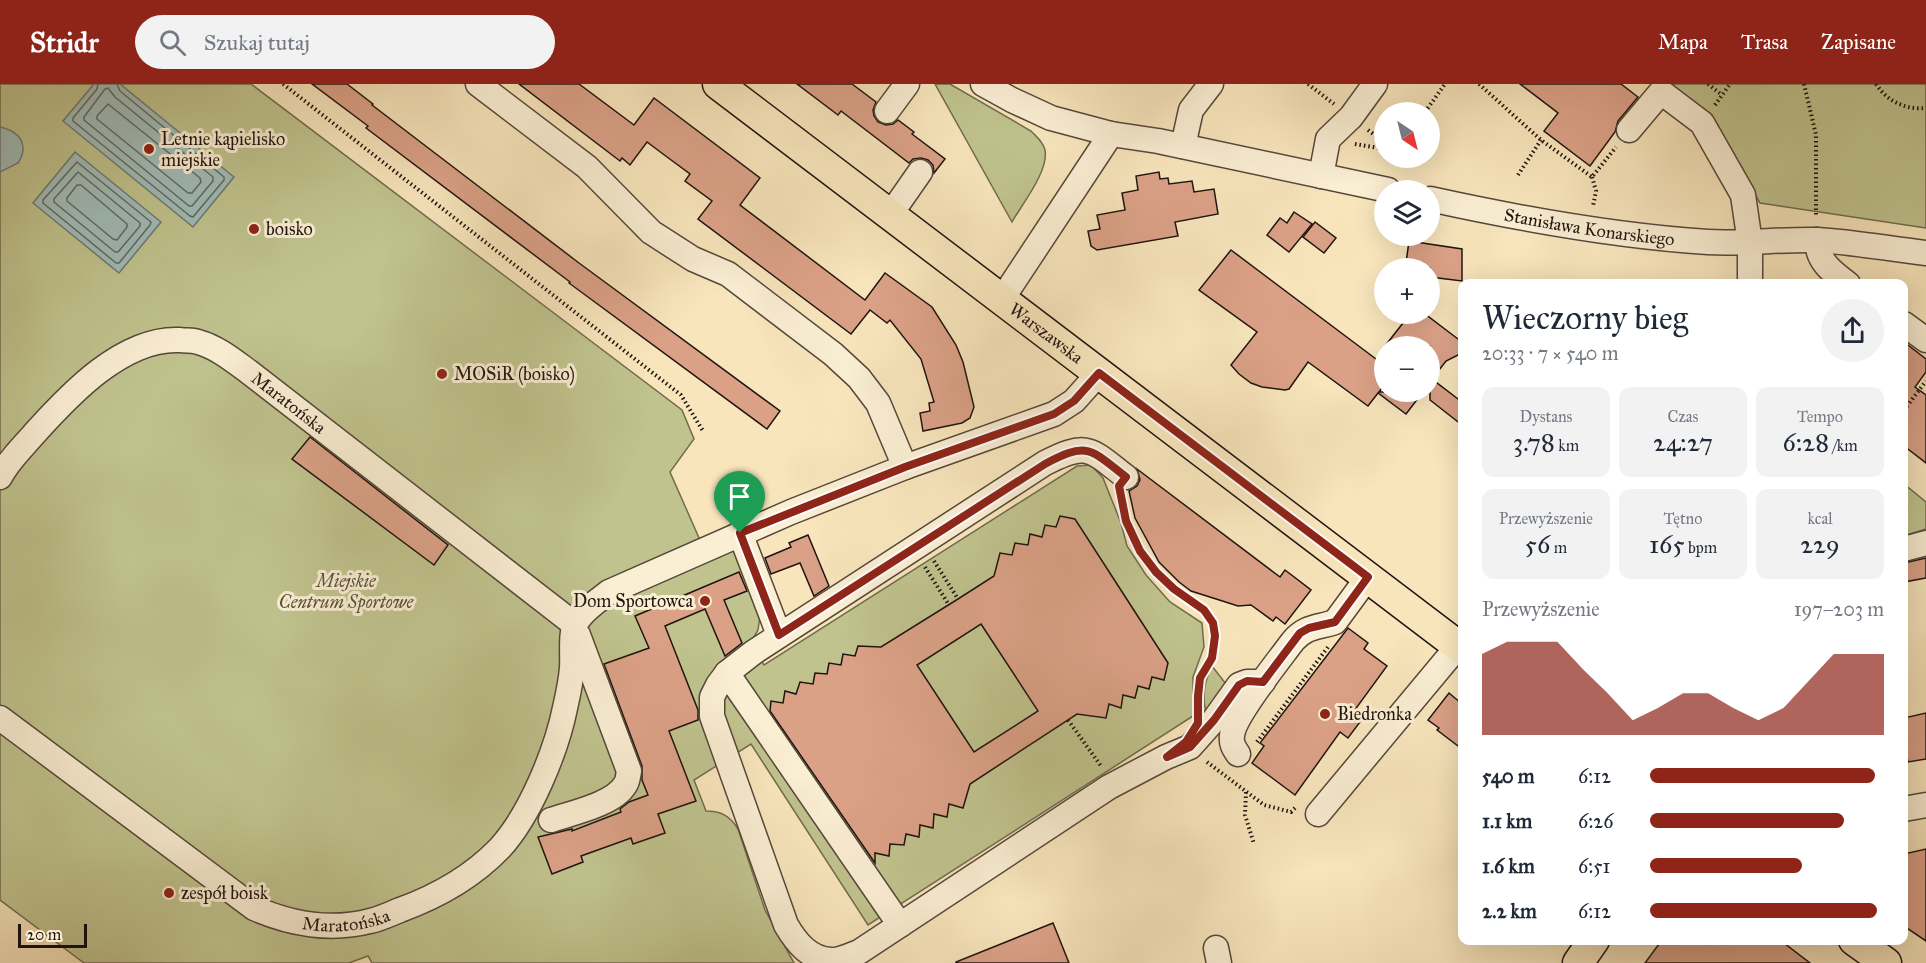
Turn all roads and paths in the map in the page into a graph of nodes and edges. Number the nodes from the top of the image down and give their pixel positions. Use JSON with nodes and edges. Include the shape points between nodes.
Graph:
{"nodes":[{"id":1,"x":282,"y":84,"type":"edge"},
{"id":2,"x":478,"y":84,"type":"edge"},
{"id":3,"x":718,"y":84,"type":"edge"},
{"id":4,"x":907,"y":84,"type":"edge"},
{"id":5,"x":983,"y":84,"type":"edge"},
{"id":6,"x":1211,"y":84,"type":"edge"},
{"id":7,"x":1375,"y":84,"type":"edge"},
{"id":8,"x":1445,"y":84,"type":"edge"},
{"id":9,"x":1479,"y":84,"type":"edge"},
{"id":10,"x":1708,"y":84,"type":"edge"},
{"id":11,"x":1804,"y":84,"type":"edge"},
{"id":12,"x":1876,"y":84,"type":"edge"},
{"id":13,"x":1656,"y":88,"type":"edge"},
{"id":14,"x":1722,"y":95,"type":"dead end"},
{"id":15,"x":1432,"y":102,"type":"edge"},
{"id":16,"x":1926,"y":108,"type":"edge"},
{"id":17,"x":887,"y":111,"type":"dead end"},
{"id":18,"x":1629,"y":130,"type":"joint"},
{"id":19,"x":1111,"y":134,"type":"junction"},
{"id":20,"x":1541,"y":140,"type":"junction"},
{"id":21,"x":1183,"y":146,"type":"junction"},
{"id":22,"x":920,"y":172,"type":"dead end"},
{"id":23,"x":1518,"y":175,"type":"dead end"},
{"id":24,"x":1321,"y":176,"type":"junction"},
{"id":25,"x":1592,"y":177,"type":"junction"},
{"id":26,"x":1374,"y":187,"type":"edge"},
{"id":27,"x":1440,"y":201,"type":"edge"},
{"id":28,"x":890,"y":215,"type":"junction"},
{"id":29,"x":1589,"y":229,"type":"junction"},
{"id":30,"x":1816,"y":231,"type":"junction"},
{"id":31,"x":1750,"y":243,"type":"junction"},
{"id":32,"x":1926,"y":253,"type":"edge"},
{"id":33,"x":1750,"y":279,"type":"edge"},
{"id":34,"x":1841,"y":279,"type":"edge"},
{"id":35,"x":1002,"y":299,"type":"junction"},
{"id":36,"x":1908,"y":327,"type":"edge"},
{"id":37,"x":1926,"y":340,"type":"edge"},
{"id":38,"x":1099,"y":373,"type":"junction"},
{"id":39,"x":1926,"y":381,"type":"edge"},
{"id":40,"x":1908,"y":405,"type":"edge"},
{"id":41,"x":703,"y":431,"type":"dead end"},
{"id":42,"x":905,"y":467,"type":"junction"},
{"id":43,"x":0,"y":477,"type":"edge"},
{"id":44,"x":1126,"y":477,"type":"joint"},
{"id":45,"x":740,"y":533,"type":"junction"},
{"id":46,"x":1926,"y":543,"type":"edge"},
{"id":47,"x":918,"y":546,"type":"junction"},
{"id":48,"x":1908,"y":548,"type":"edge"},
{"id":49,"x":1368,"y":577,"type":"junction"},
{"id":50,"x":958,"y":599,"type":"dead end"},
{"id":51,"x":949,"y":605,"type":"dead end"},
{"id":52,"x":574,"y":624,"type":"junction"},
{"id":53,"x":779,"y":635,"type":"junction"},
{"id":54,"x":1335,"y":638,"type":"dead end"},
{"id":55,"x":1458,"y":645,"type":"edge"},
{"id":56,"x":1458,"y":649,"type":"edge"},
{"id":57,"x":727,"y":673,"type":"junction"},
{"id":58,"x":1263,"y":682,"type":"junction"},
{"id":59,"x":1198,"y":705,"type":"dead end"},
{"id":60,"x":0,"y":718,"type":"edge"},
{"id":61,"x":1068,"y":720,"type":"dead end"},
{"id":62,"x":1190,"y":747,"type":"junction"},
{"id":63,"x":1088,"y":748,"type":"dead end"},
{"id":64,"x":1247,"y":748,"type":"joint"},
{"id":65,"x":1246,"y":792,"type":"junction"},
{"id":66,"x":1926,"y":805,"type":"edge"},
{"id":67,"x":1908,"y":808,"type":"edge"},
{"id":68,"x":1318,"y":814,"type":"joint"},
{"id":69,"x":551,"y":820,"type":"dead end"},
{"id":70,"x":1254,"y":844,"type":"dead end"},
{"id":71,"x":900,"y":925,"type":"junction"},
{"id":72,"x":1591,"y":945,"type":"edge"},
{"id":73,"x":1861,"y":945,"type":"edge"},
{"id":74,"x":1578,"y":963,"type":"edge"},
{"id":75,"x":1886,"y":963,"type":"edge"}],
"edges":[{"from":1,"to":41,"type":"path","via":[[681,395]]},
{"from":2,"to":42,"type":"street","via":[[587,167],[651,232],[693,259],[728,274],[833,354],[878,403]]},
{"from":3,"to":28,"type":"main road","name":"Warszawska"},
{"from":4,"to":17,"type":"street"},
{"from":5,"to":19,"type":"street","via":[[1051,118]]},
{"from":6,"to":21,"type":"street","via":[[1191,110]]},
{"from":7,"to":24,"type":"street","via":[[1351,117],[1328,139]]},
{"from":8,"to":15,"type":"path"},
{"from":9,"to":20,"type":"path"},
{"from":10,"to":14,"type":"path"},
{"from":11,"to":30,"type":"path","via":[[1816,135]]},
{"from":12,"to":16,"type":"path","via":[[1897,104]]},
{"from":13,"to":18,"type":"street"},
{"from":13,"to":31,"type":"street","via":[[1702,123],[1743,195]]},
{"from":18,"to":25,"type":"path"},
{"from":19,"to":21,"type":"street"},
{"from":19,"to":35,"type":"street"},
{"from":20,"to":23,"type":"path"},
{"from":20,"to":25,"type":"path"},
{"from":21,"to":24,"type":"street"},
{"from":22,"to":28,"type":"street"},
{"from":24,"to":26,"type":"street"},
{"from":25,"to":29,"type":"path","via":[[1596,191]]},
{"from":27,"to":29,"type":"street","name":"Stanisława Konarskiego"},
{"from":28,"to":35,"type":"main road","name":"Warszawska"},
{"from":29,"to":31,"type":"street","name":"Stanisława Konarskiego"},
{"from":30,"to":31,"type":"street","name":"Stanisława Konarskiego"},
{"from":30,"to":32,"type":"street","name":"Stanisława Konarskiego"},
{"from":30,"to":34,"type":"street","via":[[1821,260]]},
{"from":31,"to":33,"type":"street"},
{"from":35,"to":38,"type":"main road","name":"Warszawska"},
{"from":36,"to":37,"type":"street"},
{"from":38,"to":42,"type":"street","via":[[1074,401],[1054,414]]},
{"from":38,"to":49,"type":"main road","name":"Warszawska"},
{"from":39,"to":40,"type":"path"},
{"from":42,"to":45,"type":"street"},
{"from":43,"to":52,"type":"street","name":"Maratońska","via":[[76,390],[116,360],[149,343],[197,341],[249,372]]},
{"from":44,"to":47,"type":"street","via":[[1095,453],[1085,449],[1069,451]]},
{"from":44,"to":59,"type":"path","via":[[1119,486],[1126,521],[1140,551],[1156,572],[1204,610],[1213,623],[1212,658],[1200,678]]},
{"from":45,"to":52,"type":"street","via":[[609,591]]},
{"from":45,"to":53,"type":"street"},
{"from":46,"to":48,"type":"street"},
{"from":47,"to":50,"type":"path"},
{"from":47,"to":51,"type":"path"},
{"from":47,"to":53,"type":"street"},
{"from":49,"to":55,"type":"main road","name":"Warszawska"},
{"from":49,"to":58,"type":"street","via":[[1335,622],[1300,633]]},
{"from":52,"to":60,"type":"street","name":"Maratońska","via":[[565,709],[551,759],[522,817],[500,848],[463,879],[370,922],[299,924],[254,908]]},
{"from":52,"to":69,"type":"street","via":[[629,771],[627,784],[616,795]]},
{"from":53,"to":57,"type":"street"},
{"from":54,"to":64,"type":"path"},
{"from":56,"to":68,"type":"street"},
{"from":57,"to":71,"type":"street"},
{"from":57,"to":71,"type":"street","via":[[712,697],[712,716],[786,925],[795,939],[815,957],[832,961],[860,952]]},
{"from":58,"to":62,"type":"street","via":[[1239,685]]},
{"from":58,"to":64,"type":"street","via":[[1232,734],[1232,746]]},
{"from":61,"to":63,"type":"path"},
{"from":62,"to":65,"type":"path"},
{"from":62,"to":71,"type":"street","via":[[1109,787]]},
{"from":65,"to":68,"type":"path","via":[[1264,805],[1291,812],[1302,800]]},
{"from":65,"to":70,"type":"path","via":[[1245,815]]},
{"from":66,"to":67,"type":"street"},
{"from":72,"to":74,"type":"main road"},
{"from":73,"to":75,"type":"main road"}]}
